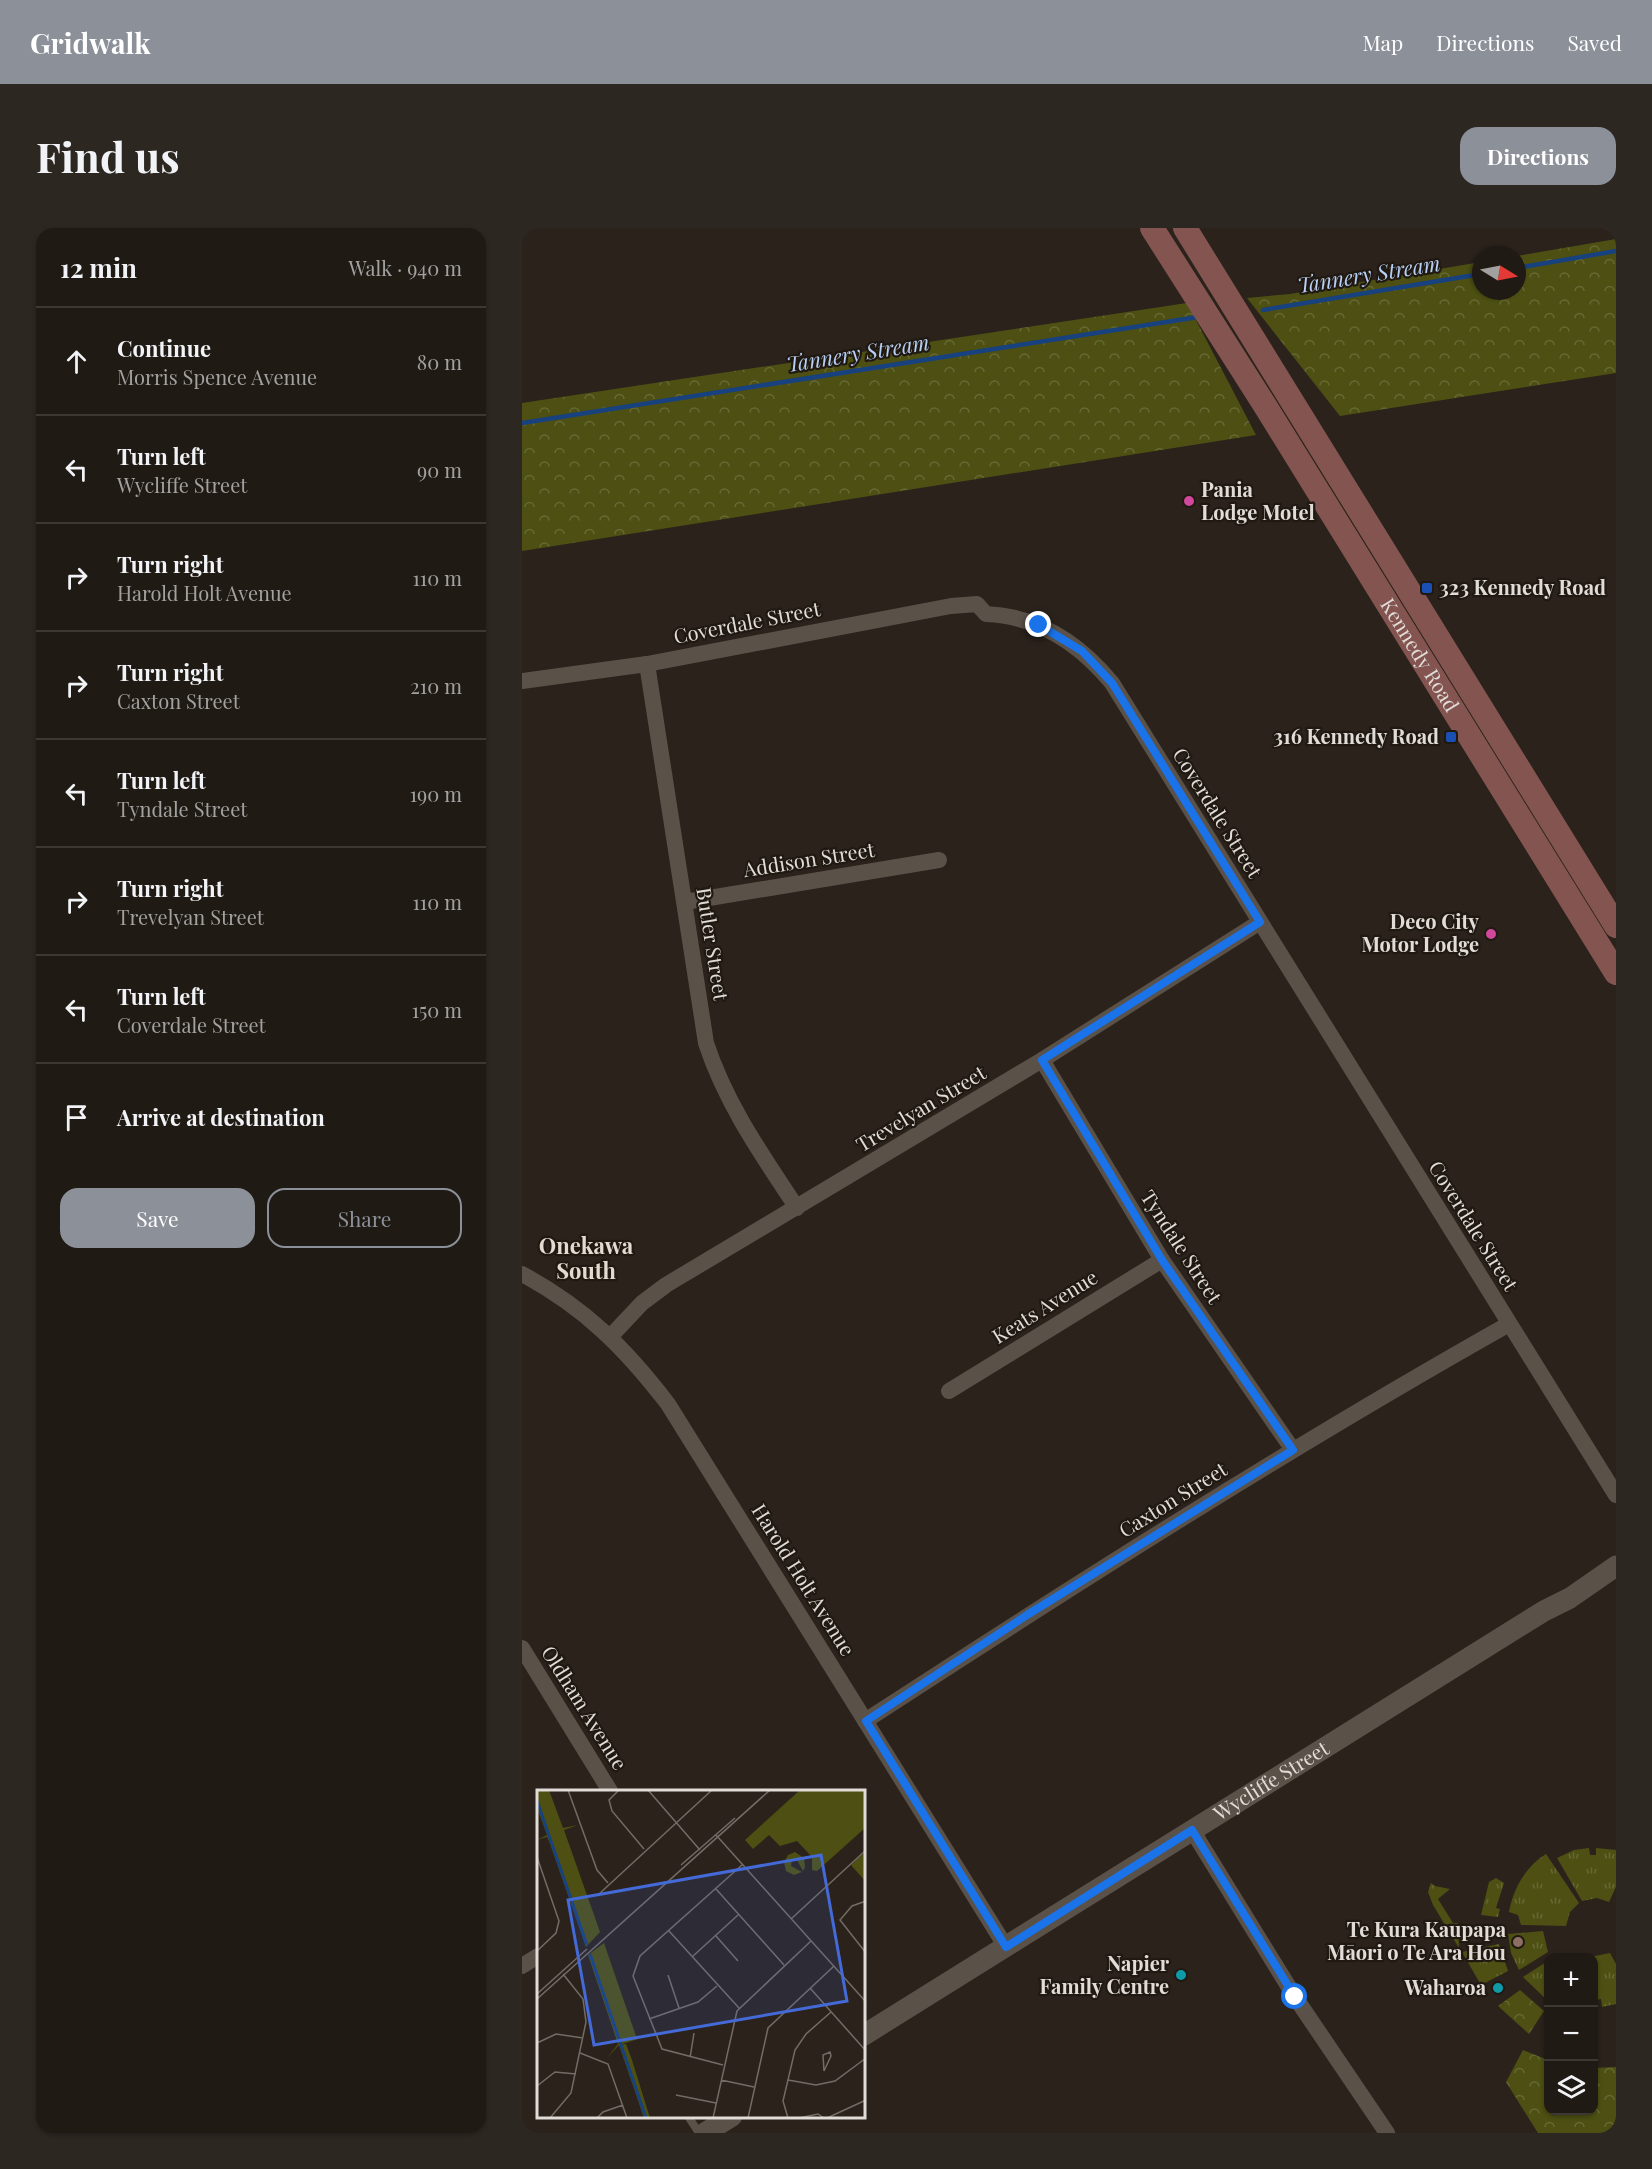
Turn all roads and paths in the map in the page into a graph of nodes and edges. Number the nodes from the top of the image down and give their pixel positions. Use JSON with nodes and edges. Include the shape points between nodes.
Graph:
{"nodes":[{"id":1,"x":1152,"y":228,"type":"edge"},
{"id":2,"x":1185,"y":228,"type":"edge"},
{"id":3,"x":1296,"y":410,"type":"junction"},
{"id":4,"x":1275,"y":422,"type":"junction"},
{"id":5,"x":647,"y":664,"type":"junction"},
{"id":6,"x":522,"y":681,"type":"edge"},
{"id":7,"x":939,"y":860,"type":"dead end"},
{"id":8,"x":1585,"y":875,"type":"junction"},
{"id":9,"x":1564,"y":889,"type":"junction"},
{"id":10,"x":685,"y":902,"type":"junction"},
{"id":11,"x":1260,"y":922,"type":"junction"},
{"id":12,"x":1616,"y":926,"type":"edge"},
{"id":13,"x":1616,"y":973,"type":"edge"},
{"id":14,"x":1042,"y":1060,"type":"junction"},
{"id":15,"x":797,"y":1208,"type":"junction"},
{"id":16,"x":1162,"y":1260,"type":"junction"},
{"id":17,"x":522,"y":1274,"type":"edge"},
{"id":18,"x":1509,"y":1324,"type":"junction"},
{"id":19,"x":610,"y":1336,"type":"junction"},
{"id":20,"x":949,"y":1391,"type":"dead end"},
{"id":21,"x":1293,"y":1450,"type":"junction"},
{"id":22,"x":1616,"y":1495,"type":"edge"},
{"id":23,"x":1616,"y":1566,"type":"edge"},
{"id":24,"x":522,"y":1648,"type":"edge"},
{"id":25,"x":866,"y":1721,"type":"junction"},
{"id":26,"x":609,"y":1790,"type":"edge"},
{"id":27,"x":1192,"y":1830,"type":"junction"},
{"id":28,"x":1006,"y":1947,"type":"junction"},
{"id":29,"x":537,"y":1957,"type":"edge"},
{"id":30,"x":522,"y":1966,"type":"edge"},
{"id":31,"x":866,"y":2034,"type":"edge"},
{"id":32,"x":689,"y":2118,"type":"edge"},
{"id":33,"x":729,"y":2118,"type":"edge"},
{"id":34,"x":699,"y":2133,"type":"edge"},
{"id":35,"x":705,"y":2133,"type":"edge"},
{"id":36,"x":1387,"y":2133,"type":"edge"}],
"edges":[{"from":1,"to":4,"type":"main road","name":"Kennedy Road"},
{"from":2,"to":3,"type":"main road","name":"Kennedy Road"},
{"from":3,"to":4,"type":"main road"},
{"from":3,"to":8,"type":"main road","name":"Kennedy Road"},
{"from":4,"to":9,"type":"main road","name":"Kennedy Road"},
{"from":5,"to":6,"type":"street","name":"Coverdale Street"},
{"from":5,"to":10,"type":"street","name":"Butler Street"},
{"from":5,"to":11,"type":"street","name":"Coverdale Street","via":[[951,606],[977,604],[986,614],[1039,625],[1082,651],[1112,683]]},
{"from":7,"to":10,"type":"street","name":"Addison Street"},
{"from":8,"to":9,"type":"main road"},
{"from":8,"to":12,"type":"main road","name":"Kennedy Road"},
{"from":9,"to":13,"type":"main road","name":"Kennedy Road"},
{"from":10,"to":15,"type":"street","name":"Butler Street","via":[[706,1043],[718,1079]]},
{"from":11,"to":14,"type":"street","name":"Trevelyan Street"},
{"from":11,"to":18,"type":"street","name":"Coverdale Street"},
{"from":14,"to":15,"type":"street","name":"Trevelyan Street"},
{"from":14,"to":16,"type":"street","name":"Tyndale Street"},
{"from":15,"to":19,"type":"street","name":"Trevelyan Street","via":[[666,1285]]},
{"from":16,"to":20,"type":"street","name":"Keats Avenue"},
{"from":16,"to":21,"type":"street","name":"Tyndale Street"},
{"from":17,"to":19,"type":"street","name":"Harold Holt Avenue","via":[[564,1299]]},
{"from":18,"to":21,"type":"street","name":"Caxton Street"},
{"from":18,"to":22,"type":"street","name":"Coverdale Street"},
{"from":19,"to":25,"type":"street","name":"Harold Holt Avenue","via":[[668,1404]]},
{"from":21,"to":25,"type":"street","name":"Caxton Street","via":[[1027,1615]]},
{"from":23,"to":27,"type":"street","name":"Wycliffe Street"},
{"from":24,"to":26,"type":"street","name":"Oldham Avenue"},
{"from":25,"to":28,"type":"street","name":"Harold Holt Avenue"},
{"from":27,"to":28,"type":"street","name":"Wycliffe Street"},
{"from":27,"to":36,"type":"street","via":[[1295,1997]]},
{"from":28,"to":31,"type":"street","name":"Wycliffe Street"},
{"from":29,"to":30,"type":"street"},
{"from":32,"to":34,"type":"lane"},
{"from":33,"to":35,"type":"street"}]}
